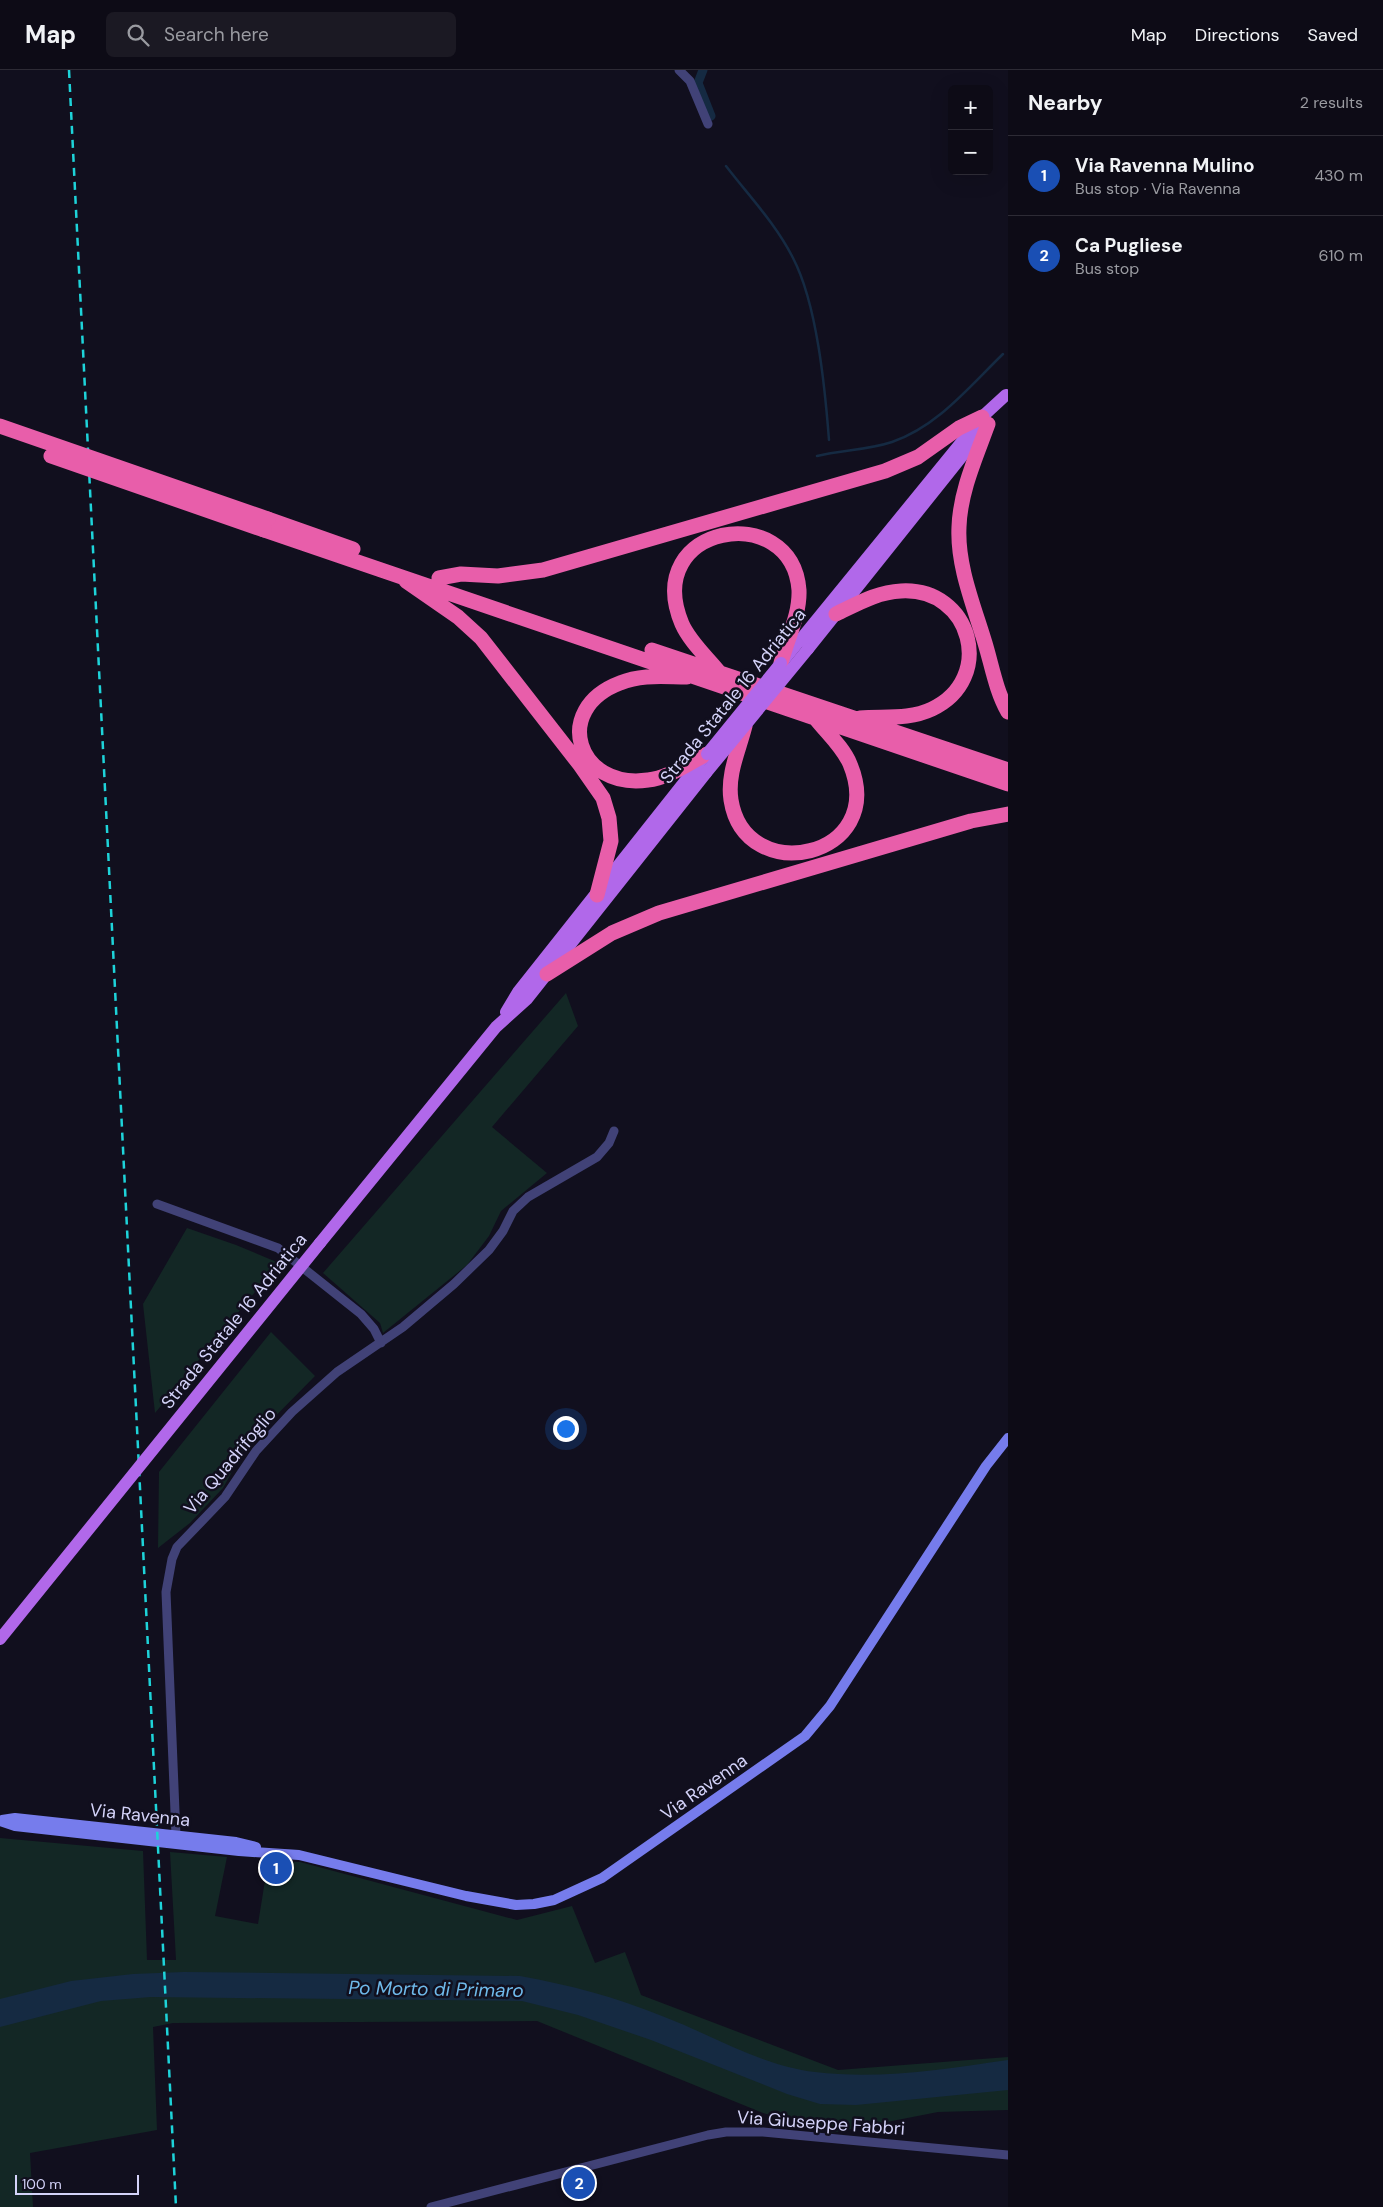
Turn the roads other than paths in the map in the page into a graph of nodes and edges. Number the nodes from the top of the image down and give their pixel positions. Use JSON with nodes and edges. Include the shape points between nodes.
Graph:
{"nodes":[{"id":1,"x":679,"y":70,"type":"edge"},
{"id":2,"x":708,"y":124,"type":"dead end"},
{"id":3,"x":1007,"y":394,"type":"edge"},
{"id":4,"x":985,"y":421,"type":"junction"},
{"id":5,"x":0,"y":426,"type":"edge"},
{"id":6,"x":0,"y":437,"type":"edge"},
{"id":7,"x":266,"y":524,"type":"junction"},
{"id":8,"x":397,"y":574,"type":"junction"},
{"id":9,"x":439,"y":578,"type":"junction"},
{"id":10,"x":836,"y":614,"type":"junction"},
{"id":11,"x":815,"y":632,"type":"junction"},
{"id":12,"x":781,"y":663,"type":"junction"},
{"id":13,"x":719,"y":672,"type":"junction"},
{"id":14,"x":699,"y":677,"type":"junction"},
{"id":15,"x":1008,"y":712,"type":"edge"},
{"id":16,"x":815,"y":718,"type":"junction"},
{"id":17,"x":853,"y":719,"type":"junction"},
{"id":18,"x":745,"y":726,"type":"junction"},
{"id":19,"x":707,"y":754,"type":"joint"},
{"id":20,"x":695,"y":769,"type":"junction"},
{"id":21,"x":1008,"y":770,"type":"edge"},
{"id":22,"x":1008,"y":784,"type":"edge"},
{"id":23,"x":1008,"y":814,"type":"edge"},
{"id":24,"x":596,"y":895,"type":"junction"},
{"id":25,"x":546,"y":974,"type":"junction"},
{"id":26,"x":496,"y":1027,"type":"junction"},
{"id":27,"x":614,"y":1131,"type":"dead end"},
{"id":28,"x":157,"y":1204,"type":"dead end"},
{"id":29,"x":381,"y":1343,"type":"junction"},
{"id":30,"x":1008,"y":1438,"type":"edge"},
{"id":31,"x":0,"y":1639,"type":"edge"},
{"id":32,"x":0,"y":1821,"type":"edge"},
{"id":33,"x":176,"y":1836,"type":"junction"},
{"id":34,"x":276,"y":1852,"type":"junction"},
{"id":35,"x":1008,"y":2155,"type":"edge"},
{"id":36,"x":431,"y":2207,"type":"edge"}],
"edges":[{"from":1,"to":2,"type":"street","via":[[693,86]]},
{"from":3,"to":4,"type":"main road","name":"Strada Statale 16 Adriatica"},
{"from":4,"to":9,"type":"highway","via":[[959,428],[906,463],[837,486],[543,570],[498,576],[461,574]]},
{"from":4,"to":10,"type":"main road","name":"Strada Statale 16 Adriatica"},
{"from":4,"to":11,"type":"main road","name":"Strada Statale 16 Adriatica"},
{"from":4,"to":15,"type":"highway","via":[[962,504],[959,541],[972,598]]},
{"from":5,"to":7,"type":"highway","bridge":true},
{"from":6,"to":7,"type":"highway","bridge":true},
{"from":7,"to":8,"type":"highway"},
{"from":7,"to":9,"type":"highway"},
{"from":8,"to":14,"type":"highway"},
{"from":8,"to":24,"type":"highway","via":[[481,638],[597,788],[609,818],[611,842]]},
{"from":9,"to":13,"type":"highway"},
{"from":10,"to":11,"type":"main road","name":"Strada Statale 16 Adriatica"},
{"from":10,"to":17,"type":"highway","via":[[879,594],[902,591],[925,594],[942,600],[956,613],[966,630],[970,650],[961,685],[940,705],[922,714]]},
{"from":11,"to":12,"type":"main road","name":"Strada Statale 16 Adriatica"},
{"from":11,"to":18,"type":"main road","name":"Strada Statale 16 Adriatica","bridge":true},
{"from":12,"to":13,"type":"highway","via":[[798,601],[797,581],[790,562],[776,546],[758,537],[737,533],[717,535],[700,544],[685,558],[676,584],[683,626]]},
{"from":12,"to":19,"type":"main road","name":"Strada Statale 16 Adriatica","bridge":true},
{"from":13,"to":17,"type":"highway"},
{"from":14,"to":16,"type":"highway"},
{"from":14,"to":20,"type":"highway","via":[[655,676],[618,683],[594,699],[580,724],[580,741],[585,756],[610,777],[629,782]]},
{"from":16,"to":18,"type":"highway","via":[[845,755],[855,779],[856,795],[852,818],[834,841],[818,849],[792,852],[774,851],[759,844],[745,832],[736,818],[730,784]]},
{"from":16,"to":22,"type":"highway"},
{"from":17,"to":21,"type":"highway"},
{"from":18,"to":20,"type":"main road","name":"Strada Statale 16 Adriatica","bridge":true},
{"from":19,"to":20,"type":"highway"},
{"from":20,"to":24,"type":"main road","name":"Strada Statale 16 Adriatica"},
{"from":20,"to":25,"type":"main road","name":"Strada Statale 16 Adriatica"},
{"from":23,"to":25,"type":"highway","via":[[971,821],[659,913],[612,933]]},
{"from":24,"to":26,"type":"main road","name":"Strada Statale 16 Adriatica","via":[[518,992]]},
{"from":25,"to":26,"type":"main road","name":"Strada Statale 16 Adriatica","via":[[527,999]]},
{"from":26,"to":31,"type":"main road","name":"Strada Statale 16 Adriatica","bridge":true},
{"from":27,"to":29,"type":"street","name":"Via Quadrifoglio","via":[[609,1143],[597,1156],[528,1197],[513,1211],[503,1231],[475,1266]]},
{"from":28,"to":29,"type":"street","via":[[283,1251],[361,1314]]},
{"from":29,"to":33,"type":"street","name":"Via Quadrifoglio","via":[[337,1372],[292,1412],[256,1451],[225,1497],[177,1547],[172,1559],[166,1592]]},
{"from":30,"to":34,"type":"main road","name":"Via Ravenna","via":[[986,1466],[818,1722],[793,1745],[602,1878],[554,1900],[516,1904],[466,1896],[328,1861]]},
{"from":32,"to":33,"type":"main road","name":"Via Ravenna","via":[[15,1818]]},
{"from":32,"to":34,"type":"main road","name":"Via Ravenna","via":[[15,1826],[239,1851]]},
{"from":33,"to":34,"type":"main road","name":"Via Ravenna","via":[[236,1842]]},
{"from":35,"to":36,"type":"street","name":"Via Giuseppe Fabbri","via":[[763,2132],[726,2132]]}]}
